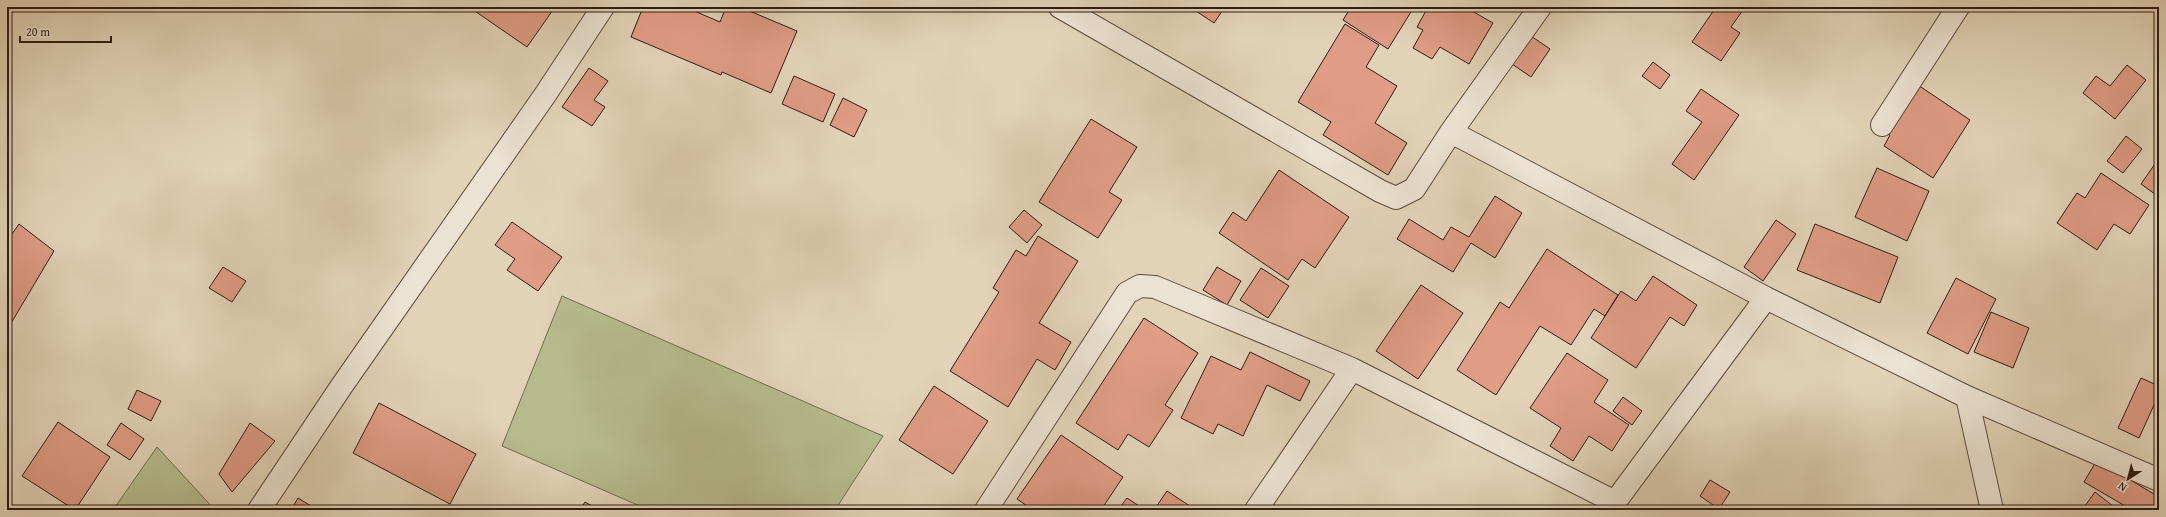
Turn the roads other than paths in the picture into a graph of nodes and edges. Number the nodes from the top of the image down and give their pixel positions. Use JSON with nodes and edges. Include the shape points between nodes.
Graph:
{"nodes":[{"id":1,"x":602,"y":7,"type":"edge"},
{"id":2,"x":1060,"y":7,"type":"edge"},
{"id":3,"x":1540,"y":7,"type":"edge"},
{"id":4,"x":1958,"y":7,"type":"edge"},
{"id":5,"x":1882,"y":125,"type":"dead end"},
{"id":6,"x":1451,"y":132,"type":"junction"},
{"id":7,"x":1766,"y":298,"type":"junction"},
{"id":8,"x":1352,"y":369,"type":"junction"},
{"id":9,"x":1967,"y":397,"type":"junction"},
{"id":10,"x":2159,"y":480,"type":"edge"},
{"id":11,"x":1615,"y":506,"type":"edge"},
{"id":12,"x":259,"y":510,"type":"edge"},
{"id":13,"x":986,"y":510,"type":"edge"},
{"id":14,"x":1256,"y":510,"type":"edge"},
{"id":15,"x":1992,"y":510,"type":"edge"}],
"edges":[{"from":1,"to":12,"type":"street","via":[[545,95],[341,386]]},
{"from":2,"to":6,"type":"street","via":[[1396,198],[1414,189]]},
{"from":3,"to":6,"type":"street"},
{"from":4,"to":5,"type":"street"},
{"from":6,"to":7,"type":"street"},
{"from":7,"to":9,"type":"street"},
{"from":7,"to":11,"type":"street"},
{"from":8,"to":11,"type":"street"},
{"from":8,"to":13,"type":"street","via":[[1155,287],[1140,286],[1127,293]]},
{"from":8,"to":14,"type":"street"},
{"from":9,"to":10,"type":"street"},
{"from":9,"to":15,"type":"street"}]}
